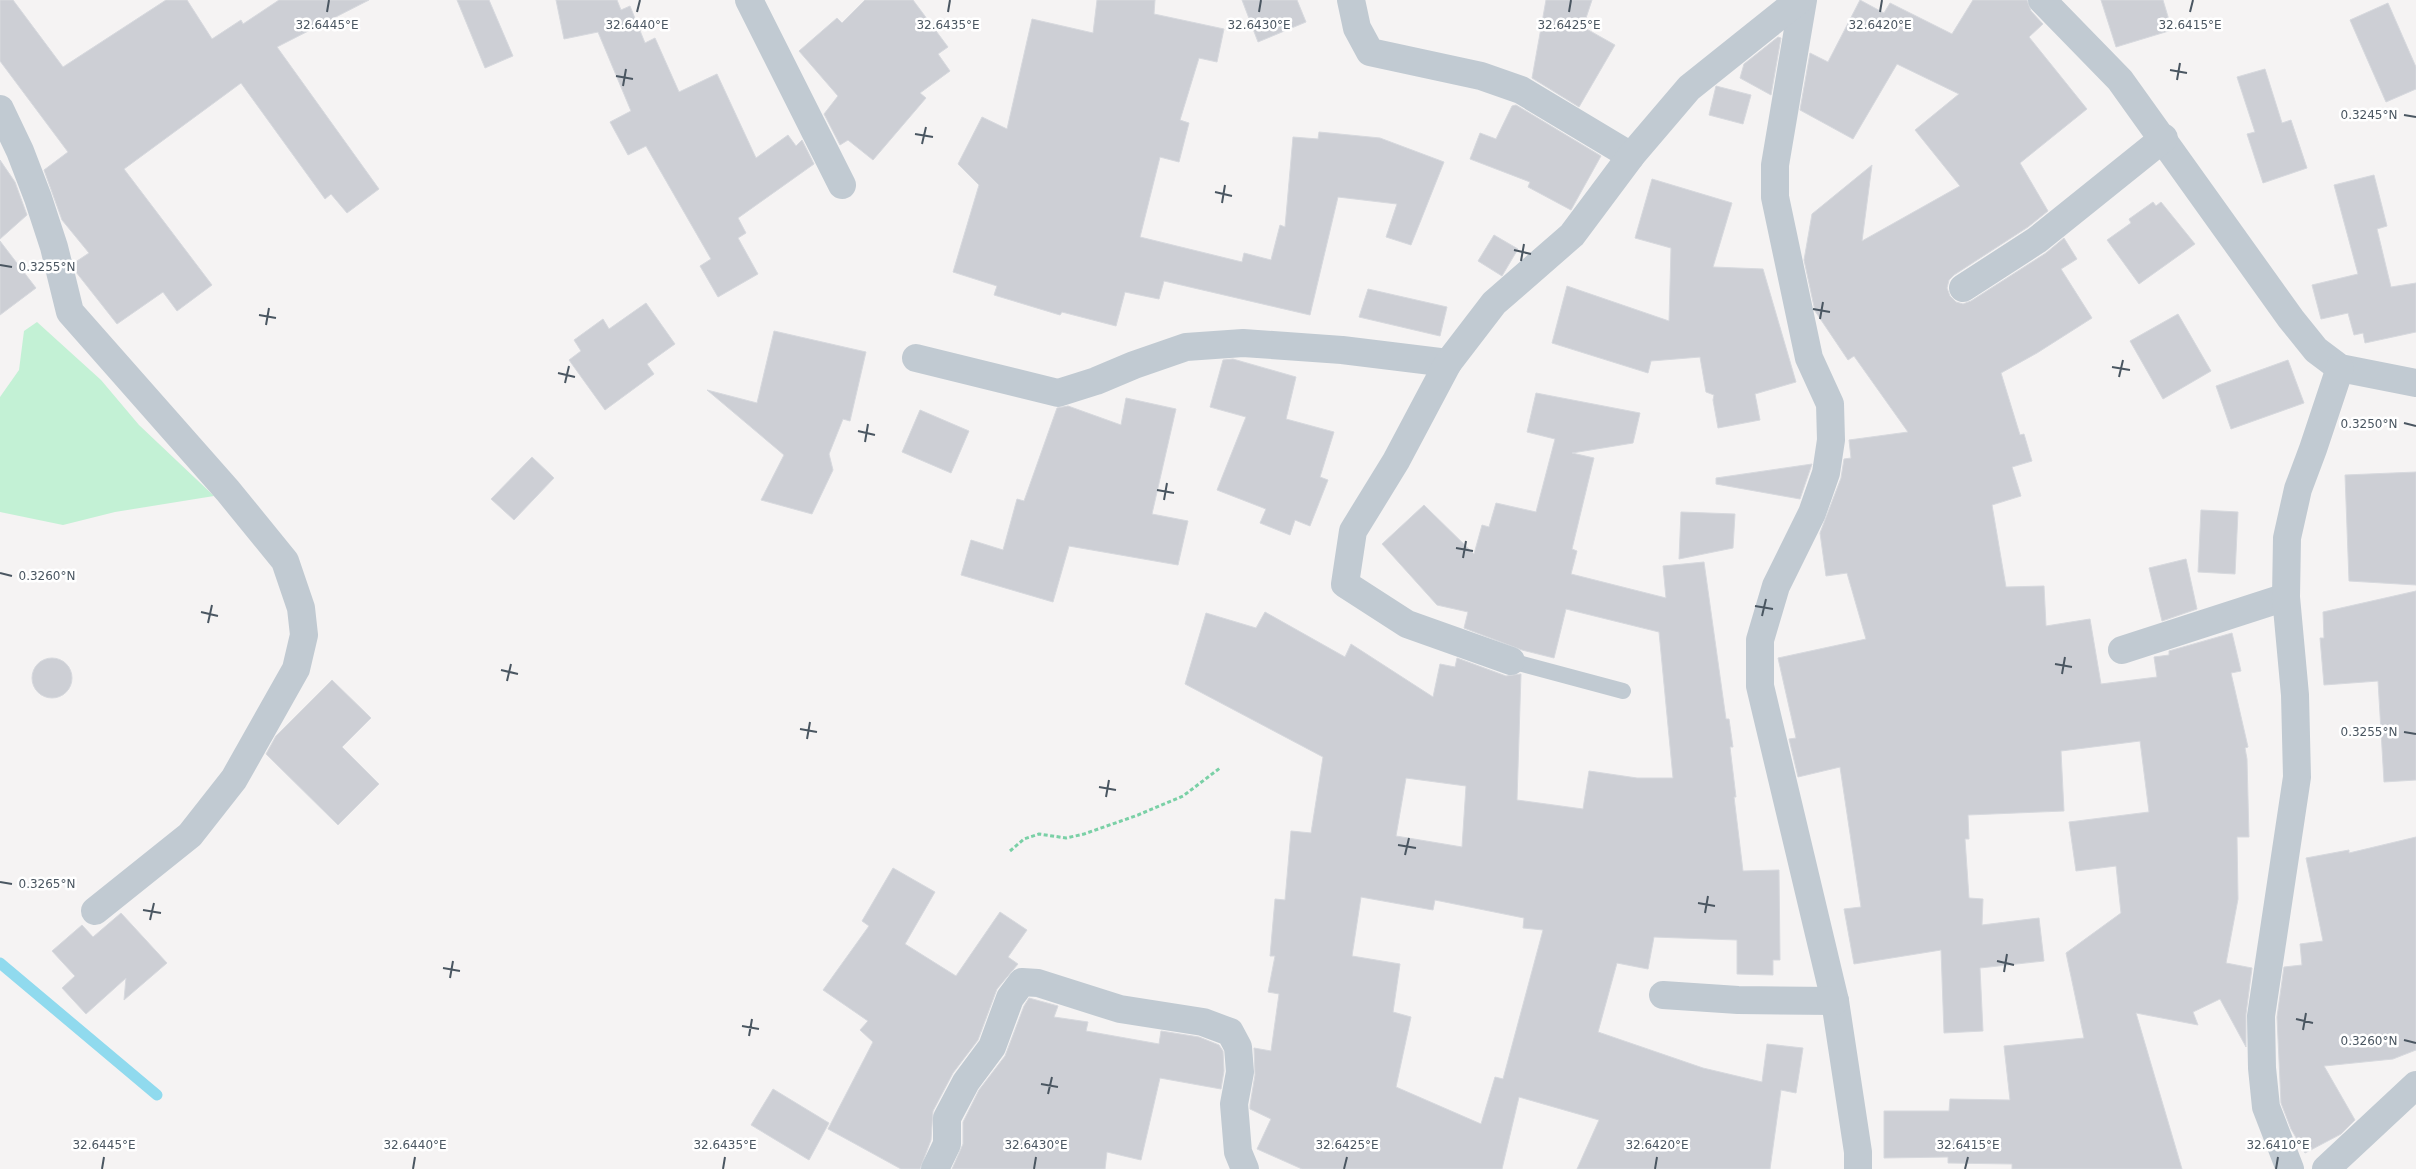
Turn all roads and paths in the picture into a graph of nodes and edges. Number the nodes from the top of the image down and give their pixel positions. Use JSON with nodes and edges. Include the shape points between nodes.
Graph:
{"nodes":[{"id":1,"x":749,"y":0,"type":"edge"},
{"id":2,"x":1351,"y":0,"type":"edge"},
{"id":3,"x":1799,"y":0,"type":"edge"},
{"id":4,"x":1803,"y":0,"type":"edge"},
{"id":5,"x":2042,"y":0,"type":"edge"},
{"id":6,"x":0,"y":109,"type":"edge"},
{"id":7,"x":2164,"y":138,"type":"junction"},
{"id":8,"x":1631,"y":156,"type":"junction"},
{"id":9,"x":842,"y":185,"type":"dead end"},
{"id":10,"x":1963,"y":288,"type":"dead end"},
{"id":11,"x":916,"y":358,"type":"dead end"},
{"id":12,"x":1448,"y":363,"type":"junction"},
{"id":13,"x":2340,"y":368,"type":"junction"},
{"id":14,"x":2416,"y":383,"type":"edge"},
{"id":15,"x":2286,"y":597,"type":"junction"},
{"id":16,"x":2122,"y":650,"type":"dead end"},
{"id":17,"x":1511,"y":662,"type":"joint"},
{"id":18,"x":1623,"y":691,"type":"dead end"},
{"id":19,"x":1220,"y":768,"type":"dead end"},
{"id":20,"x":1010,"y":851,"type":"dead end"},
{"id":21,"x":95,"y":911,"type":"dead end"},
{"id":22,"x":1662,"y":995,"type":"dead end"},
{"id":23,"x":1835,"y":1001,"type":"junction"},
{"id":24,"x":2416,"y":1085,"type":"edge"},
{"id":25,"x":935,"y":1169,"type":"edge"},
{"id":26,"x":1245,"y":1169,"type":"edge"},
{"id":27,"x":1858,"y":1169,"type":"edge"},
{"id":28,"x":2290,"y":1169,"type":"edge"},
{"id":29,"x":2326,"y":1169,"type":"edge"}],
"edges":[{"from":1,"to":9,"type":"street"},
{"from":2,"to":8,"type":"street","via":[[1358,28],[1370,52],[1481,76],[1521,90]]},
{"from":3,"to":8,"type":"street","via":[[1689,88]]},
{"from":4,"to":23,"type":"street","via":[[1776,165],[1775,197],[1809,358],[1830,404],[1831,440],[1826,473],[1812,512],[1776,586],[1760,640],[1760,686]]},
{"from":5,"to":7,"type":"street","via":[[2120,80]]},
{"from":6,"to":21,"type":"street","via":[[38,198],[70,312],[228,491],[285,561],[301,608],[304,635],[296,669],[234,779],[190,835]]},
{"from":7,"to":10,"type":"street","via":[[2037,240]]},
{"from":7,"to":13,"type":"street","via":[[2291,319],[2316,350]]},
{"from":8,"to":12,"type":"street","via":[[1572,235],[1494,303]]},
{"from":11,"to":12,"type":"street","via":[[1058,392],[1096,382],[1186,346],[1243,343],[1342,350]]},
{"from":12,"to":17,"type":"street","via":[[1396,461],[1353,531],[1345,584],[1407,624]]},
{"from":13,"to":14,"type":"street"},
{"from":13,"to":15,"type":"street","via":[[2298,488],[2287,538]]},
{"from":15,"to":16,"type":"street"},
{"from":15,"to":28,"type":"street","via":[[2295,695],[2297,776],[2261,1016],[2266,1108]]},
{"from":17,"to":18,"type":"lane"},
{"from":19,"to":20,"type":"path","via":[[1183,796],[1138,815],[1066,838],[1039,834],[1024,839]]},
{"from":22,"to":23,"type":"street"},
{"from":23,"to":27,"type":"street"},
{"from":24,"to":29,"type":"street"},
{"from":25,"to":26,"type":"street","via":[[947,1144],[947,1118],[966,1082],[992,1047],[1010,998],[1022,982],[1038,983],[1120,1009],[1203,1022],[1230,1032],[1238,1047],[1240,1072],[1234,1104],[1238,1152]]}]}
